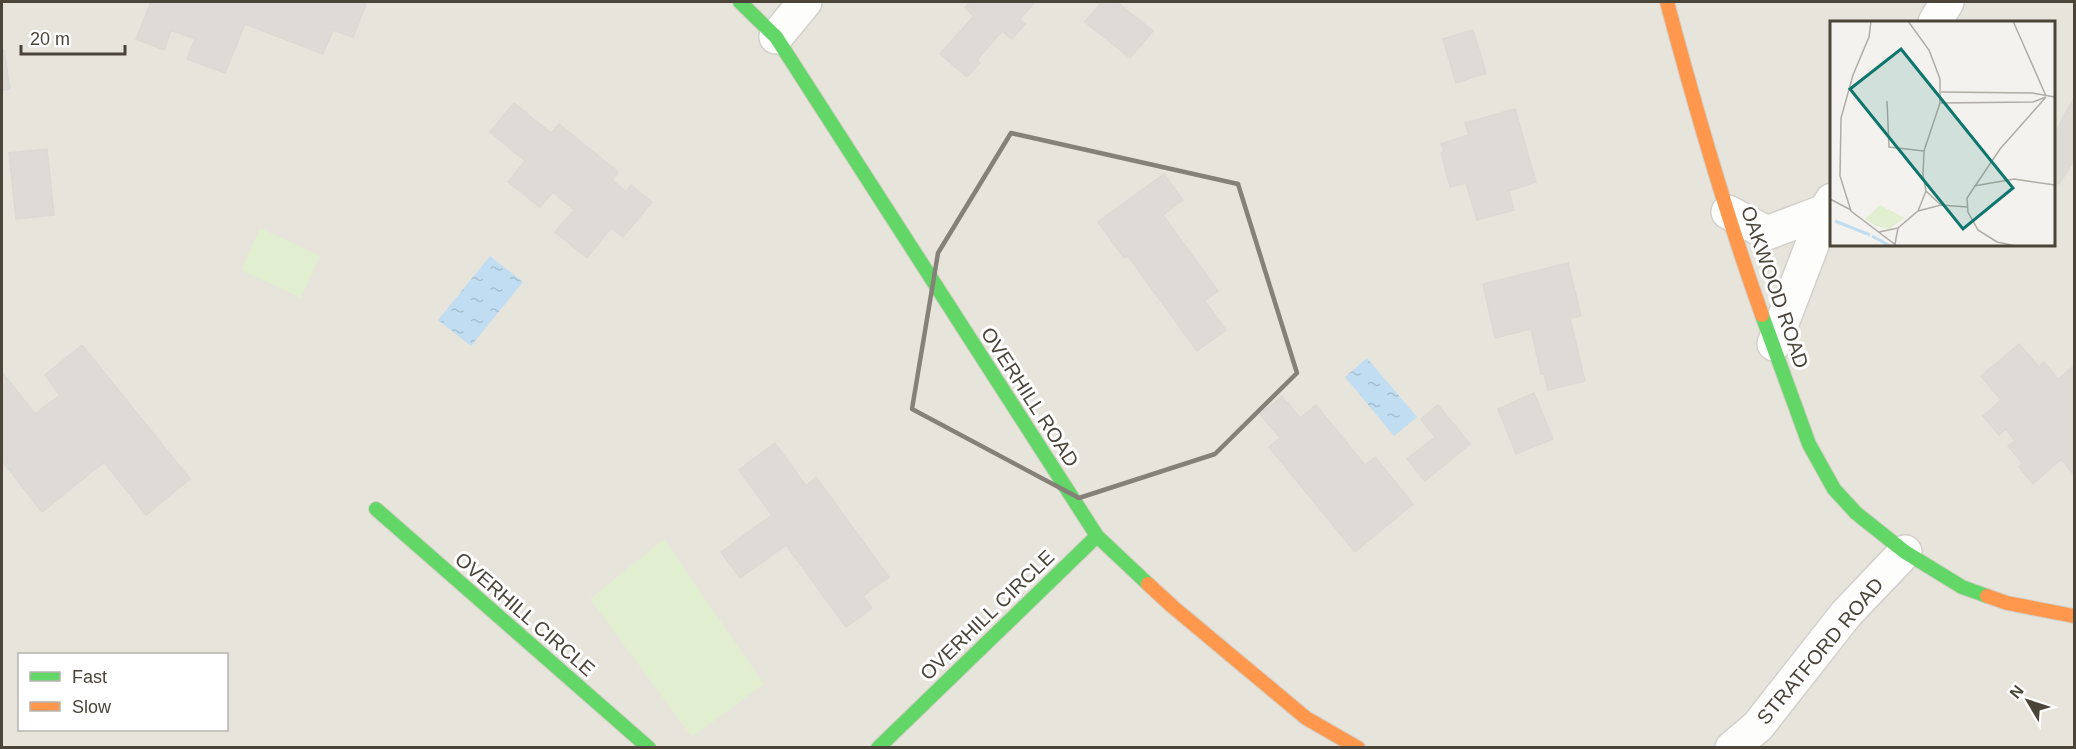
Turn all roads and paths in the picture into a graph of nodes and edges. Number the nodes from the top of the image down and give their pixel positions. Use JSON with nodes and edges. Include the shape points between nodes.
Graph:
{"nodes":[{"id":1,"x":740,"y":2,"type":"edge"},
{"id":2,"x":805,"y":2,"type":"edge"},
{"id":3,"x":1666,"y":2,"type":"edge"},
{"id":4,"x":1947,"y":2,"type":"edge"},
{"id":5,"x":1936,"y":21,"type":"edge"},
{"id":6,"x":776,"y":37,"type":"junction"},
{"id":7,"x":1828,"y":206,"type":"edge"},
{"id":8,"x":1728,"y":212,"type":"junction"},
{"id":9,"x":1774,"y":344,"type":"junction"},
{"id":10,"x":376,"y":509,"type":"dead end"},
{"id":11,"x":1097,"y":537,"type":"junction"},
{"id":12,"x":1905,"y":552,"type":"junction"},
{"id":13,"x":2074,"y":616,"type":"edge"},
{"id":14,"x":649,"y":747,"type":"edge"},
{"id":15,"x":878,"y":747,"type":"edge"},
{"id":16,"x":1358,"y":747,"type":"edge"},
{"id":17,"x":1732,"y":747,"type":"edge"}],
"edges":[{"from":1,"to":6,"type":"street","name":"OVERHILL ROAD"},
{"from":2,"to":6,"type":"street"},
{"from":3,"to":8,"type":"street","name":"OAKWOOD ROAD"},
{"from":4,"to":5,"type":"street"},
{"from":6,"to":11,"type":"street","name":"OVERHILL ROAD"},
{"from":7,"to":8,"type":"street","via":[[1767,233]]},
{"from":7,"to":9,"type":"street"},
{"from":8,"to":9,"type":"street","name":"OAKWOOD ROAD"},
{"from":9,"to":12,"type":"street","name":"OAKWOOD ROAD","via":[[1809,444],[1834,489],[1856,513]]},
{"from":10,"to":14,"type":"street","name":"OVERHILL CIRCLE"},
{"from":11,"to":15,"type":"street","name":"OVERHILL CIRCLE"},
{"from":11,"to":16,"type":"street","name":"OVERHILL ROAD","via":[[1173,607],[1306,718]]},
{"from":12,"to":13,"type":"street","name":"OAKWOOD ROAD","via":[[1962,587],[2007,603]]},
{"from":12,"to":17,"type":"street","name":"STRATFORD ROAD","via":[[1846,614],[1758,726]]}]}
